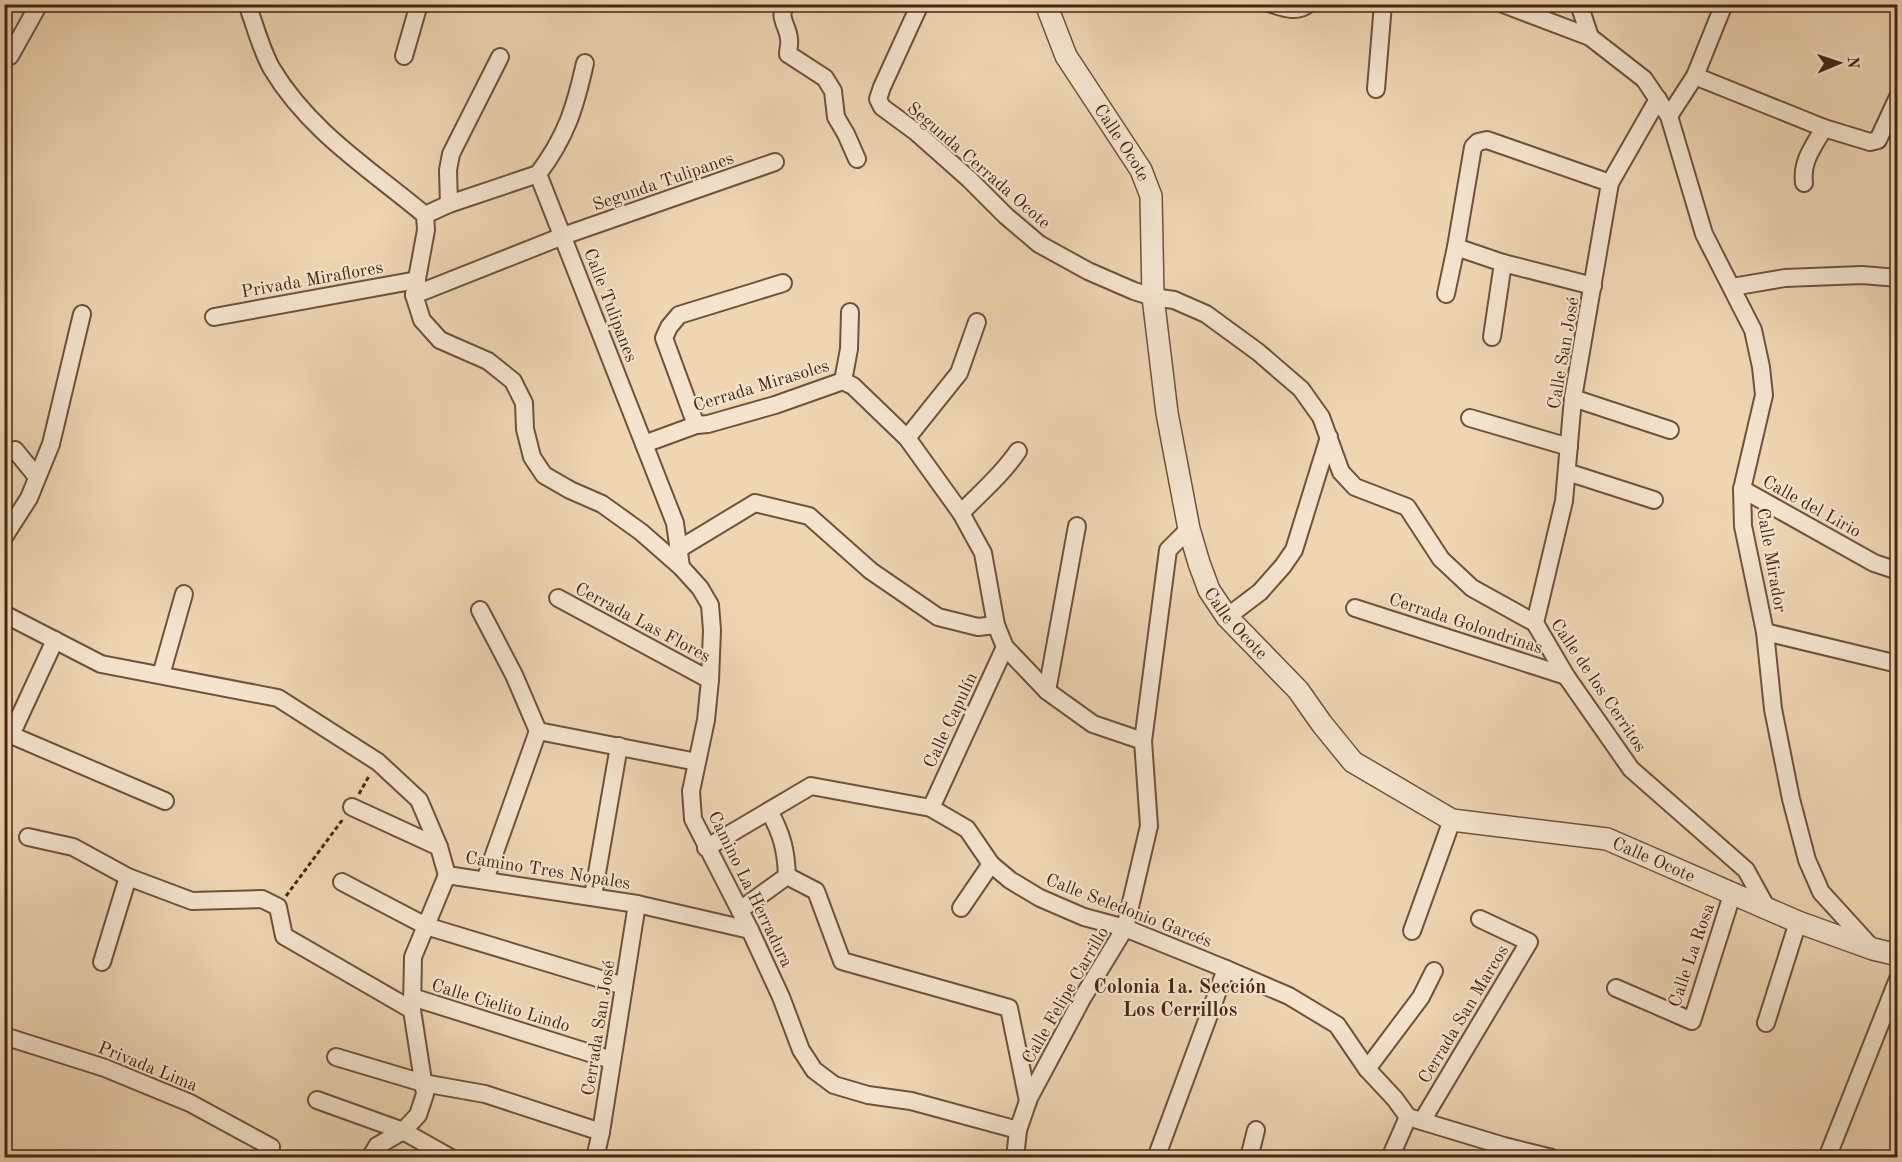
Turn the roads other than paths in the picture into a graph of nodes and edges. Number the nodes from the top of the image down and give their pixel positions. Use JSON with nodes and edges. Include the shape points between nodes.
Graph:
{"nodes":[{"id":1,"x":39,"y":4,"type":"edge"},
{"id":2,"x":247,"y":4,"type":"edge"},
{"id":3,"x":419,"y":4,"type":"edge"},
{"id":4,"x":920,"y":4,"type":"edge"},
{"id":5,"x":1046,"y":4,"type":"edge"},
{"id":6,"x":1272,"y":4,"type":"edge"},
{"id":7,"x":1383,"y":4,"type":"edge"},
{"id":8,"x":1503,"y":4,"type":"edge"},
{"id":9,"x":1579,"y":4,"type":"edge"},
{"id":10,"x":1724,"y":4,"type":"edge"},
{"id":11,"x":784,"y":7,"type":"edge"},
{"id":12,"x":1305,"y":7,"type":"edge"},
{"id":13,"x":1590,"y":38,"type":"junction"},
{"id":14,"x":9,"y":56,"type":"dead end"},
{"id":15,"x":404,"y":56,"type":"dead end"},
{"id":16,"x":500,"y":57,"type":"dead end"},
{"id":17,"x":585,"y":63,"type":"dead end"},
{"id":18,"x":1695,"y":76,"type":"junction"},
{"id":19,"x":1376,"y":89,"type":"dead end"},
{"id":20,"x":1898,"y":97,"type":"edge"},
{"id":21,"x":1658,"y":99,"type":"junction"},
{"id":22,"x":1669,"y":116,"type":"junction"},
{"id":23,"x":1824,"y":128,"type":"junction"},
{"id":24,"x":857,"y":159,"type":"dead end"},
{"id":25,"x":775,"y":162,"type":"dead end"},
{"id":26,"x":538,"y":174,"type":"junction"},
{"id":27,"x":1610,"y":183,"type":"junction"},
{"id":28,"x":1804,"y":183,"type":"dead end"},
{"id":29,"x":449,"y":204,"type":"junction"},
{"id":30,"x":425,"y":215,"type":"junction"},
{"id":31,"x":563,"y":236,"type":"junction"},
{"id":32,"x":1456,"y":247,"type":"junction"},
{"id":33,"x":1503,"y":263,"type":"junction"},
{"id":34,"x":1898,"y":278,"type":"edge"},
{"id":35,"x":783,"y":283,"type":"dead end"},
{"id":36,"x":1593,"y":286,"type":"junction"},
{"id":37,"x":415,"y":287,"type":"junction"},
{"id":38,"x":1732,"y":287,"type":"junction"},
{"id":39,"x":1446,"y":294,"type":"dead end"},
{"id":40,"x":1153,"y":297,"type":"junction"},
{"id":41,"x":850,"y":312,"type":"dead end"},
{"id":42,"x":82,"y":314,"type":"dead end"},
{"id":43,"x":214,"y":317,"type":"dead end"},
{"id":44,"x":977,"y":322,"type":"dead end"},
{"id":45,"x":1492,"y":337,"type":"dead end"},
{"id":46,"x":843,"y":381,"type":"junction"},
{"id":47,"x":1573,"y":398,"type":"junction"},
{"id":48,"x":1470,"y":418,"type":"dead end"},
{"id":49,"x":696,"y":425,"type":"junction"},
{"id":50,"x":1670,"y":430,"type":"dead end"},
{"id":51,"x":1329,"y":437,"type":"junction"},
{"id":52,"x":907,"y":438,"type":"junction"},
{"id":53,"x":644,"y":444,"type":"junction"},
{"id":54,"x":1569,"y":447,"type":"junction"},
{"id":55,"x":15,"y":450,"type":"dead end"},
{"id":56,"x":1018,"y":451,"type":"dead end"},
{"id":57,"x":1567,"y":472,"type":"junction"},
{"id":58,"x":37,"y":477,"type":"junction"},
{"id":59,"x":1742,"y":489,"type":"junction"},
{"id":60,"x":1654,"y":500,"type":"dead end"},
{"id":61,"x":960,"y":513,"type":"junction"},
{"id":62,"x":1077,"y":526,"type":"dead end"},
{"id":63,"x":1189,"y":529,"type":"junction"},
{"id":64,"x":4,"y":537,"type":"edge"},
{"id":65,"x":679,"y":549,"type":"junction"},
{"id":66,"x":681,"y":567,"type":"junction"},
{"id":67,"x":1898,"y":571,"type":"edge"},
{"id":68,"x":184,"y":594,"type":"dead end"},
{"id":69,"x":558,"y":598,"type":"dead end"},
{"id":70,"x":1355,"y":608,"type":"dead end"},
{"id":71,"x":480,"y":610,"type":"dead end"},
{"id":72,"x":4,"y":614,"type":"edge"},
{"id":73,"x":1227,"y":617,"type":"junction"},
{"id":74,"x":1535,"y":623,"type":"junction"},
{"id":75,"x":996,"y":626,"type":"junction"},
{"id":76,"x":1765,"y":632,"type":"junction"},
{"id":77,"x":55,"y":640,"type":"junction"},
{"id":78,"x":1005,"y":647,"type":"junction"},
{"id":79,"x":1898,"y":664,"type":"edge"},
{"id":80,"x":161,"y":675,"type":"junction"},
{"id":81,"x":1566,"y":676,"type":"junction"},
{"id":82,"x":710,"y":680,"type":"junction"},
{"id":83,"x":1047,"y":691,"type":"junction"},
{"id":84,"x":538,"y":731,"type":"junction"},
{"id":85,"x":1143,"y":741,"type":"junction"},
{"id":86,"x":619,"y":746,"type":"junction"},
{"id":87,"x":697,"y":762,"type":"junction"},
{"id":88,"x":165,"y":801,"type":"dead end"},
{"id":89,"x":352,"y":807,"type":"road end"},
{"id":90,"x":931,"y":808,"type":"junction"},
{"id":91,"x":769,"y":811,"type":"junction"},
{"id":92,"x":1452,"y":820,"type":"junction"},
{"id":93,"x":28,"y":837,"type":"dead end"},
{"id":94,"x":439,"y":847,"type":"junction"},
{"id":95,"x":706,"y":848,"type":"junction"},
{"id":96,"x":991,"y":864,"type":"junction"},
{"id":97,"x":447,"y":874,"type":"junction"},
{"id":98,"x":787,"y":876,"type":"junction"},
{"id":99,"x":128,"y":877,"type":"junction"},
{"id":100,"x":485,"y":880,"type":"junction"},
{"id":101,"x":342,"y":882,"type":"dead end"},
{"id":102,"x":1732,"y":895,"type":"junction"},
{"id":103,"x":593,"y":896,"type":"junction"},
{"id":104,"x":637,"y":904,"type":"junction"},
{"id":105,"x":961,"y":908,"type":"dead end"},
{"id":106,"x":740,"y":910,"type":"junction"},
{"id":107,"x":1768,"y":910,"type":"junction"},
{"id":108,"x":1480,"y":919,"type":"dead end"},
{"id":109,"x":1798,"y":922,"type":"junction"},
{"id":110,"x":426,"y":926,"type":"junction"},
{"id":111,"x":1125,"y":928,"type":"junction"},
{"id":112,"x":750,"y":930,"type":"junction"},
{"id":113,"x":1412,"y":931,"type":"dead end"},
{"id":114,"x":1873,"y":949,"type":"junction"},
{"id":115,"x":1898,"y":955,"type":"edge"},
{"id":116,"x":102,"y":962,"type":"dead end"},
{"id":117,"x":1226,"y":969,"type":"junction"},
{"id":118,"x":1434,"y":971,"type":"dead end"},
{"id":119,"x":1898,"y":979,"type":"edge"},
{"id":120,"x":624,"y":986,"type":"junction"},
{"id":121,"x":1616,"y":988,"type":"dead end"},
{"id":122,"x":412,"y":1004,"type":"junction"},
{"id":123,"x":1766,"y":1023,"type":"dead end"},
{"id":124,"x":4,"y":1036,"type":"edge"},
{"id":125,"x":336,"y":1057,"type":"dead end"},
{"id":126,"x":612,"y":1060,"type":"junction"},
{"id":127,"x":1367,"y":1070,"type":"junction"},
{"id":128,"x":423,"y":1083,"type":"junction"},
{"id":129,"x":317,"y":1100,"type":"dead end"},
{"id":130,"x":1028,"y":1101,"type":"junction"},
{"id":131,"x":1415,"y":1119,"type":"junction"},
{"id":132,"x":1018,"y":1130,"type":"junction"},
{"id":133,"x":1256,"y":1130,"type":"dead end"},
{"id":134,"x":403,"y":1131,"type":"junction"},
{"id":135,"x":601,"y":1132,"type":"junction"},
{"id":136,"x":269,"y":1152,"type":"edge"},
{"id":137,"x":1503,"y":1152,"type":"edge"},
{"id":138,"x":370,"y":1158,"type":"edge"},
{"id":139,"x":451,"y":1158,"type":"edge"},
{"id":140,"x":595,"y":1158,"type":"edge"},
{"id":141,"x":1015,"y":1158,"type":"edge"},
{"id":142,"x":1156,"y":1158,"type":"edge"},
{"id":143,"x":1249,"y":1158,"type":"edge"},
{"id":144,"x":1390,"y":1158,"type":"edge"},
{"id":145,"x":1552,"y":1158,"type":"edge"},
{"id":146,"x":1827,"y":1158,"type":"edge"}],
"edges":[{"from":1,"to":14,"type":"street"},
{"from":2,"to":30,"type":"street","via":[[272,68],[291,95],[324,133]]},
{"from":3,"to":15,"type":"street"},
{"from":4,"to":40,"type":"street","name":"Segunda Cerrada Ocote","via":[[882,87],[878,99],[882,107],[916,132],[1039,244],[1088,271]]},
{"from":5,"to":40,"type":"street","name":"Calle Ocote","via":[[1066,57],[1141,170],[1151,196]]},
{"from":6,"to":12,"type":"street","via":[[1286,9]]},
{"from":7,"to":19,"type":"street"},
{"from":8,"to":13,"type":"street"},
{"from":9,"to":13,"type":"street"},
{"from":10,"to":18,"type":"street"},
{"from":11,"to":24,"type":"street","via":[[782,20],[789,38],[788,54],[825,78],[833,91],[836,117]]},
{"from":13,"to":21,"type":"street","via":[[1644,79]]},
{"from":16,"to":29,"type":"street","via":[[451,154]]},
{"from":17,"to":26,"type":"street","via":[[567,129]]},
{"from":18,"to":22,"type":"street"},
{"from":18,"to":23,"type":"street"},
{"from":20,"to":23,"type":"street","via":[[1878,140],[1870,142]]},
{"from":21,"to":22,"type":"street"},
{"from":21,"to":27,"type":"street","name":"Calle San José"},
{"from":22,"to":38,"type":"street","name":"Calle Mirador","via":[[1704,234]]},
{"from":23,"to":28,"type":"street","via":[[1808,156]]},
{"from":25,"to":31,"type":"street","name":"Segunda Tulipanes"},
{"from":26,"to":29,"type":"street"},
{"from":26,"to":31,"type":"street","name":"Calle Tulipanes"},
{"from":27,"to":32,"type":"street","via":[[1487,140],[1478,142],[1473,147]]},
{"from":27,"to":36,"type":"street","name":"Calle San José"},
{"from":29,"to":30,"type":"street"},
{"from":30,"to":37,"type":"street","via":[[426,230]]},
{"from":31,"to":37,"type":"street","name":"Segunda Tulipanes"},
{"from":31,"to":53,"type":"street","name":"Calle Tulipanes"},
{"from":32,"to":33,"type":"street"},
{"from":32,"to":39,"type":"street"},
{"from":33,"to":36,"type":"street"},
{"from":33,"to":45,"type":"street"},
{"from":34,"to":38,"type":"street","via":[[1785,278]]},
{"from":35,"to":49,"type":"street","via":[[679,315],[669,327],[664,338]]},
{"from":36,"to":47,"type":"street","name":"Calle San José"},
{"from":37,"to":43,"type":"street","name":"Privada Miraflores"},
{"from":37,"to":66,"type":"street","name":"Camino La Herradura","via":[[422,320],[440,340],[488,361],[513,381],[524,403],[532,457],[544,475],[602,504]]},
{"from":38,"to":59,"type":"street","name":"Calle Mirador","via":[[1753,330],[1764,395]]},
{"from":40,"to":51,"type":"street","name":"Calle de los Cerritos","via":[[1174,300],[1197,310],[1258,352],[1300,389],[1321,417]]},
{"from":40,"to":63,"type":"street","name":"Calle Ocote","via":[[1167,413]]},
{"from":41,"to":46,"type":"street"},
{"from":42,"to":58,"type":"street","via":[[51,444]]},
{"from":44,"to":52,"type":"street","via":[[959,374]]},
{"from":46,"to":49,"type":"street","name":"Cerrada Mirasoles","via":[[775,405]]},
{"from":46,"to":52,"type":"street","name":"Cerrada Mirasoles"},
{"from":47,"to":50,"type":"street"},
{"from":47,"to":54,"type":"street","name":"Calle San José"},
{"from":48,"to":54,"type":"street"},
{"from":49,"to":53,"type":"street","name":"Cerrada Mirasoles"},
{"from":51,"to":73,"type":"street","via":[[1294,550],[1260,592]]},
{"from":51,"to":74,"type":"street","name":"Calle de los Cerritos","via":[[1341,472],[1355,488],[1407,507],[1441,559],[1472,588]]},
{"from":52,"to":61,"type":"street","name":"Cerrada Mirasoles"},
{"from":53,"to":65,"type":"street","name":"Calle Tulipanes","via":[[675,523]]},
{"from":54,"to":57,"type":"street","name":"Calle San José"},
{"from":55,"to":58,"type":"street"},
{"from":56,"to":61,"type":"street","via":[[1006,470]]},
{"from":57,"to":60,"type":"street"},
{"from":57,"to":74,"type":"street","name":"Calle San José","via":[[1564,501]]},
{"from":58,"to":64,"type":"street","via":[[29,498]]},
{"from":59,"to":67,"type":"street","name":"Calle del Lirio","via":[[1874,563]]},
{"from":59,"to":76,"type":"street","name":"Calle Mirador","via":[[1743,526]]},
{"from":61,"to":75,"type":"street","name":"Cerrada Mirasoles","via":[[983,553]]},
{"from":62,"to":83,"type":"street"},
{"from":63,"to":73,"type":"street","name":"Calle Ocote","via":[[1209,590]]},
{"from":63,"to":85,"type":"street","name":"Calle Felipe Carrillo","via":[[1168,550]]},
{"from":65,"to":66,"type":"street","name":"Calle Tulipanes"},
{"from":65,"to":75,"type":"street","via":[[756,503],[799,513],[809,516],[871,571],[939,617],[978,627]]},
{"from":66,"to":82,"type":"street","name":"Camino La Herradura","via":[[710,605]]},
{"from":68,"to":80,"type":"street"},
{"from":69,"to":82,"type":"street","name":"Cerrada Las Flores"},
{"from":70,"to":81,"type":"street","name":"Cerrada Golondrinas"},
{"from":71,"to":84,"type":"street"},
{"from":72,"to":77,"type":"street","name":"Camino Tres Nopales"},
{"from":73,"to":92,"type":"street","name":"Calle Ocote","via":[[1298,690],[1353,762]]},
{"from":74,"to":81,"type":"street","name":"Calle de los Cerritos"},
{"from":75,"to":78,"type":"street","name":"Cerrada Mirasoles"},
{"from":76,"to":79,"type":"street"},
{"from":76,"to":114,"type":"street","name":"Calle Mirador","via":[[1773,709],[1807,860],[1821,892]]},
{"from":77,"to":80,"type":"street","name":"Camino Tres Nopales","via":[[101,664]]},
{"from":77,"to":88,"type":"street","via":[[11,735]]},
{"from":78,"to":83,"type":"street"},
{"from":78,"to":90,"type":"street","name":"Calle Capulín"},
{"from":80,"to":94,"type":"street","name":"Camino Tres Nopales","via":[[278,698],[378,762],[419,800]]},
{"from":81,"to":107,"type":"street","name":"Calle de los Cerritos","via":[[1631,769],[1746,870]]},
{"from":82,"to":87,"type":"street","name":"Camino La Herradura"},
{"from":83,"to":85,"type":"street","via":[[1093,724]]},
{"from":84,"to":86,"type":"street"},
{"from":84,"to":100,"type":"street"},
{"from":85,"to":111,"type":"street","name":"Calle Felipe Carrillo","via":[[1149,826]]},
{"from":86,"to":87,"type":"street"},
{"from":86,"to":103,"type":"street"},
{"from":87,"to":95,"type":"street","name":"Camino La Herradura","via":[[693,819]]},
{"from":89,"to":94,"type":"street"},
{"from":90,"to":91,"type":"street","name":"Calle Seledonio Garcés","via":[[811,786]]},
{"from":90,"to":96,"type":"street","name":"Calle Seledonio Garcés","via":[[967,829]]},
{"from":91,"to":95,"type":"street","name":"Calle Seledonio Garcés"},
{"from":91,"to":98,"type":"street","via":[[786,850]]},
{"from":92,"to":102,"type":"street","name":"Calle Ocote","via":[[1607,839]]},
{"from":92,"to":113,"type":"street"},
{"from":93,"to":99,"type":"street","via":[[73,848]]},
{"from":94,"to":97,"type":"street","name":"Camino Tres Nopales"},
{"from":95,"to":106,"type":"street","name":"Camino La Herradura"},
{"from":96,"to":105,"type":"street"},
{"from":96,"to":111,"type":"street","name":"Calle Seledonio Garcés","via":[[1040,898],[1084,917]]},
{"from":97,"to":100,"type":"street","name":"Camino Tres Nopales"},
{"from":97,"to":110,"type":"street"},
{"from":98,"to":106,"type":"street"},
{"from":98,"to":130,"type":"street","via":[[816,891],[842,961],[1009,1008]]},
{"from":99,"to":116,"type":"street"},
{"from":99,"to":122,"type":"street","name":"Calle Cielito Lindo","via":[[192,901],[262,898],[278,907],[284,936]]},
{"from":100,"to":103,"type":"street","name":"Camino Tres Nopales"},
{"from":101,"to":110,"type":"street"},
{"from":102,"to":107,"type":"street","name":"Calle Ocote"},
{"from":102,"to":121,"type":"street","name":"Calle La Rosa","via":[[1692,1021]]},
{"from":103,"to":104,"type":"street","name":"Camino Tres Nopales"},
{"from":104,"to":112,"type":"street","name":"Camino Tres Nopales"},
{"from":104,"to":120,"type":"street","name":"Cerrada San José"},
{"from":106,"to":112,"type":"street","name":"Camino La Herradura"},
{"from":107,"to":109,"type":"street","name":"Calle Ocote"},
{"from":108,"to":131,"type":"street","name":"Cerrada San Marcos","via":[[1529,942]]},
{"from":109,"to":114,"type":"street","name":"Calle Ocote"},
{"from":109,"to":123,"type":"street"},
{"from":110,"to":120,"type":"street"},
{"from":110,"to":122,"type":"street","via":[[413,957]]},
{"from":111,"to":117,"type":"street","name":"Calle Seledonio Garcés"},
{"from":111,"to":130,"type":"street","name":"Calle Felipe Carrillo"},
{"from":112,"to":132,"type":"street","name":"Camino La Herradura","via":[[782,997],[801,1050],[814,1071],[834,1085],[868,1095],[911,1101]]},
{"from":114,"to":115,"type":"street","name":"Calle Ocote"},
{"from":117,"to":127,"type":"street","name":"Calle Seledonio Garcés","via":[[1289,996],[1337,1025]]},
{"from":117,"to":142,"type":"street"},
{"from":118,"to":127,"type":"street","via":[[1421,997]]},
{"from":119,"to":146,"type":"street"},
{"from":120,"to":126,"type":"street","name":"Cerrada San José"},
{"from":122,"to":126,"type":"street","name":"Calle Cielito Lindo"},
{"from":122,"to":128,"type":"street"},
{"from":124,"to":136,"type":"street","name":"Privada Lima","via":[[105,1068],[190,1103]]},
{"from":125,"to":128,"type":"street"},
{"from":126,"to":135,"type":"street","name":"Cerrada San José"},
{"from":127,"to":131,"type":"street","name":"Calle Seledonio Garcés"},
{"from":128,"to":134,"type":"street","via":[[425,1094],[418,1115]]},
{"from":128,"to":135,"type":"street","via":[[484,1094]]},
{"from":129,"to":134,"type":"street"},
{"from":130,"to":132,"type":"street","name":"Calle Felipe Carrillo"},
{"from":131,"to":137,"type":"street"},
{"from":131,"to":144,"type":"street"},
{"from":132,"to":141,"type":"street"},
{"from":133,"to":143,"type":"street"},
{"from":134,"to":138,"type":"street","via":[[377,1146]]},
{"from":134,"to":139,"type":"street"},
{"from":135,"to":140,"type":"street","name":"Cerrada San José"},
{"from":137,"to":145,"type":"street"}]}
